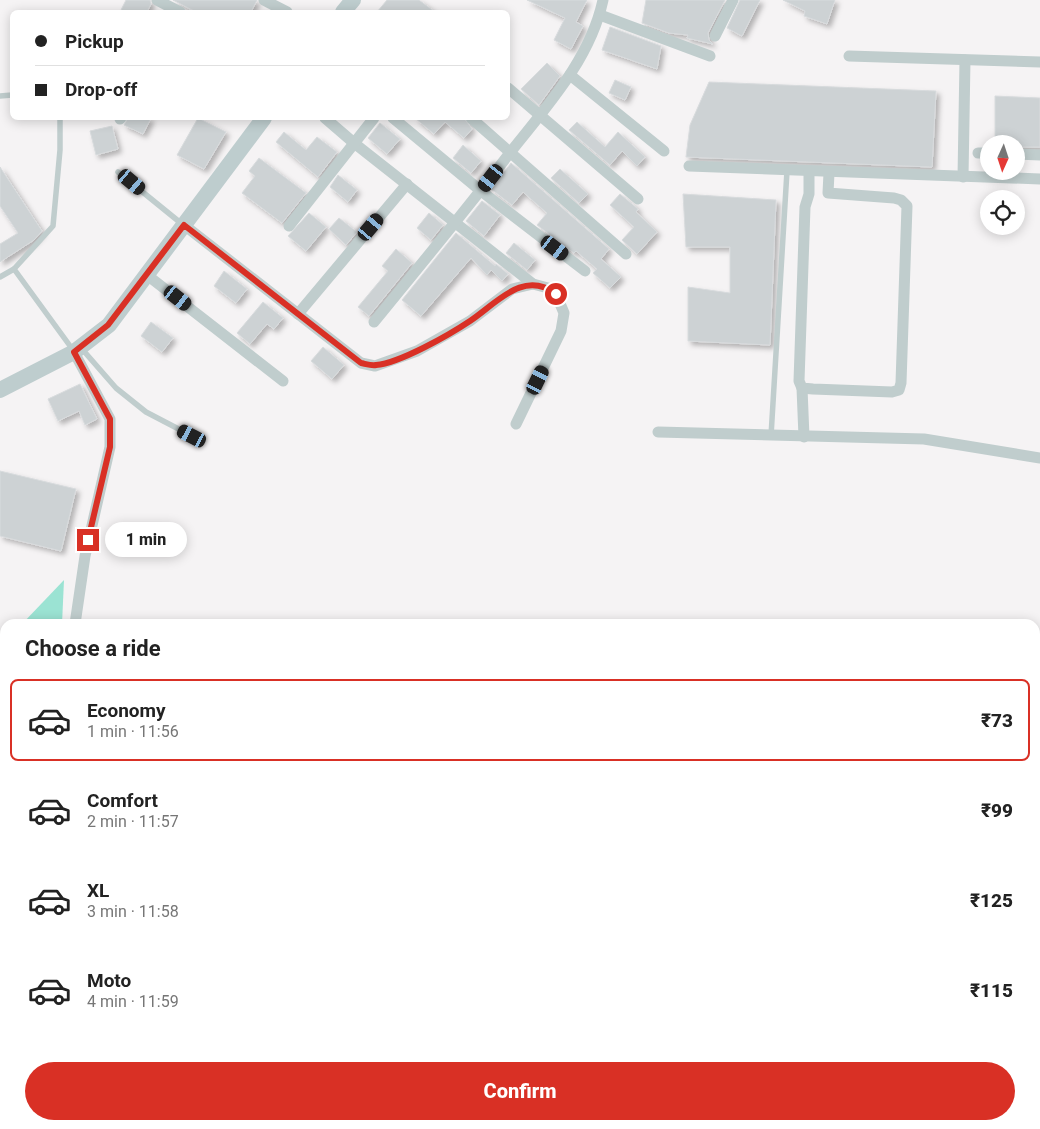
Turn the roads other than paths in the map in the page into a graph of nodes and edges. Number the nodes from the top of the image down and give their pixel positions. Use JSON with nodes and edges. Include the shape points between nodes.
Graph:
{"nodes":[{"id":1,"x":157,"y":0,"type":"edge"},
{"id":2,"x":264,"y":0,"type":"edge"},
{"id":3,"x":353,"y":0,"type":"edge"},
{"id":4,"x":603,"y":0,"type":"edge"},
{"id":5,"x":733,"y":0,"type":"edge"},
{"id":6,"x":176,"y":10,"type":"edge"},
{"id":7,"x":283,"y":10,"type":"edge"},
{"id":8,"x":345,"y":10,"type":"edge"},
{"id":9,"x":600,"y":15,"type":"junction"},
{"id":10,"x":715,"y":36,"type":"dead end"},
{"id":11,"x":710,"y":56,"type":"dead end"},
{"id":12,"x":849,"y":56,"type":"dead end"},
{"id":13,"x":965,"y":60,"type":"junction"},
{"id":14,"x":1040,"y":62,"type":"edge"},
{"id":15,"x":570,"y":75,"type":"junction"},
{"id":16,"x":510,"y":90,"type":"edge"},
{"id":17,"x":539,"y":115,"type":"junction"},
{"id":18,"x":60,"y":120,"type":"edge"},
{"id":19,"x":263,"y":120,"type":"edge"},
{"id":20,"x":328,"y":120,"type":"edge"},
{"id":21,"x":372,"y":120,"type":"edge"},
{"id":22,"x":395,"y":120,"type":"edge"},
{"id":23,"x":473,"y":120,"type":"edge"},
{"id":24,"x":354,"y":143,"type":"junction"},
{"id":25,"x":664,"y":151,"type":"dead end"},
{"id":26,"x":511,"y":152,"type":"junction"},
{"id":27,"x":1025,"y":154,"type":"edge"},
{"id":28,"x":1040,"y":155,"type":"edge"},
{"id":29,"x":689,"y":166,"type":"dead end"},
{"id":30,"x":787,"y":170,"type":"junction"},
{"id":31,"x":118,"y":172,"type":"dead end"},
{"id":32,"x":809,"y":172,"type":"junction"},
{"id":33,"x":829,"y":172,"type":"junction"},
{"id":34,"x":963,"y":176,"type":"junction"},
{"id":35,"x":1040,"y":179,"type":"edge"},
{"id":36,"x":407,"y":184,"type":"junction"},
{"id":37,"x":481,"y":191,"type":"junction"},
{"id":38,"x":828,"y":193,"type":"junction"},
{"id":39,"x":809,"y":194,"type":"junction"},
{"id":40,"x":638,"y":199,"type":"dead end"},
{"id":41,"x":455,"y":224,"type":"junction"},
{"id":42,"x":184,"y":225,"type":"junction"},
{"id":43,"x":289,"y":226,"type":"dead end"},
{"id":44,"x":626,"y":254,"type":"dead end"},
{"id":45,"x":14,"y":268,"type":"junction"},
{"id":46,"x":585,"y":271,"type":"dead end"},
{"id":47,"x":148,"y":275,"type":"junction"},
{"id":48,"x":0,"y":277,"type":"edge"},
{"id":49,"x":534,"y":284,"type":"junction"},
{"id":50,"x":298,"y":314,"type":"junction"},
{"id":51,"x":374,"y":322,"type":"dead end"},
{"id":52,"x":77,"y":350,"type":"junction"},
{"id":53,"x":283,"y":381,"type":"dead end"},
{"id":54,"x":802,"y":388,"type":"junction"},
{"id":55,"x":0,"y":390,"type":"edge"},
{"id":56,"x":516,"y":424,"type":"dead end"},
{"id":57,"x":658,"y":432,"type":"dead end"},
{"id":58,"x":192,"y":436,"type":"dead end"},
{"id":59,"x":771,"y":436,"type":"junction"},
{"id":60,"x":804,"y":437,"type":"junction"},
{"id":61,"x":1040,"y":458,"type":"edge"},
{"id":62,"x":76,"y":619,"type":"edge"}],
"edges":[{"from":1,"to":6,"type":"street"},
{"from":2,"to":7,"type":"street"},
{"from":3,"to":8,"type":"street"},
{"from":4,"to":9,"type":"street"},
{"from":5,"to":10,"type":"street"},
{"from":9,"to":11,"type":"street"},
{"from":9,"to":15,"type":"street"},
{"from":12,"to":13,"type":"street"},
{"from":13,"to":14,"type":"street"},
{"from":13,"to":34,"type":"street"},
{"from":15,"to":17,"type":"street"},
{"from":15,"to":25,"type":"street"},
{"from":16,"to":17,"type":"street"},
{"from":17,"to":26,"type":"street"},
{"from":17,"to":40,"type":"street"},
{"from":18,"to":45,"type":"lane","via":[[53,226]]},
{"from":19,"to":42,"type":"street"},
{"from":20,"to":24,"type":"street"},
{"from":21,"to":24,"type":"street"},
{"from":22,"to":37,"type":"street"},
{"from":23,"to":26,"type":"street"},
{"from":24,"to":36,"type":"street"},
{"from":24,"to":43,"type":"street"},
{"from":26,"to":37,"type":"street"},
{"from":26,"to":44,"type":"street"},
{"from":27,"to":28,"type":"street"},
{"from":29,"to":30,"type":"street"},
{"from":30,"to":32,"type":"street"},
{"from":30,"to":59,"type":"lane"},
{"from":31,"to":42,"type":"lane"},
{"from":32,"to":33,"type":"street"},
{"from":32,"to":39,"type":"street"},
{"from":33,"to":34,"type":"street"},
{"from":33,"to":38,"type":"street"},
{"from":34,"to":35,"type":"street"},
{"from":36,"to":41,"type":"street"},
{"from":36,"to":50,"type":"street"},
{"from":37,"to":41,"type":"street"},
{"from":37,"to":46,"type":"street"},
{"from":38,"to":39,"type":"street"},
{"from":38,"to":54,"type":"street","via":[[894,198],[907,206],[901,383],[898,390],[892,392]]},
{"from":39,"to":54,"type":"street","via":[[805,216],[799,381]]},
{"from":41,"to":49,"type":"street"},
{"from":41,"to":51,"type":"street"},
{"from":42,"to":47,"type":"street"},
{"from":42,"to":50,"type":"street"},
{"from":45,"to":48,"type":"lane"},
{"from":45,"to":52,"type":"lane"},
{"from":47,"to":52,"type":"street","via":[[108,325]]},
{"from":47,"to":53,"type":"street"},
{"from":49,"to":50,"type":"street","via":[[512,289],[470,322],[417,351],[375,366],[361,363]]},
{"from":49,"to":56,"type":"street","via":[[556,294],[564,313],[561,331]]},
{"from":52,"to":55,"type":"street"},
{"from":52,"to":58,"type":"lane","via":[[146,412]]},
{"from":52,"to":62,"type":"street","via":[[110,419],[111,432],[85,556]]},
{"from":54,"to":60,"type":"street"},
{"from":57,"to":59,"type":"street"},
{"from":59,"to":60,"type":"street"},
{"from":60,"to":61,"type":"street","via":[[924,440]]}]}
